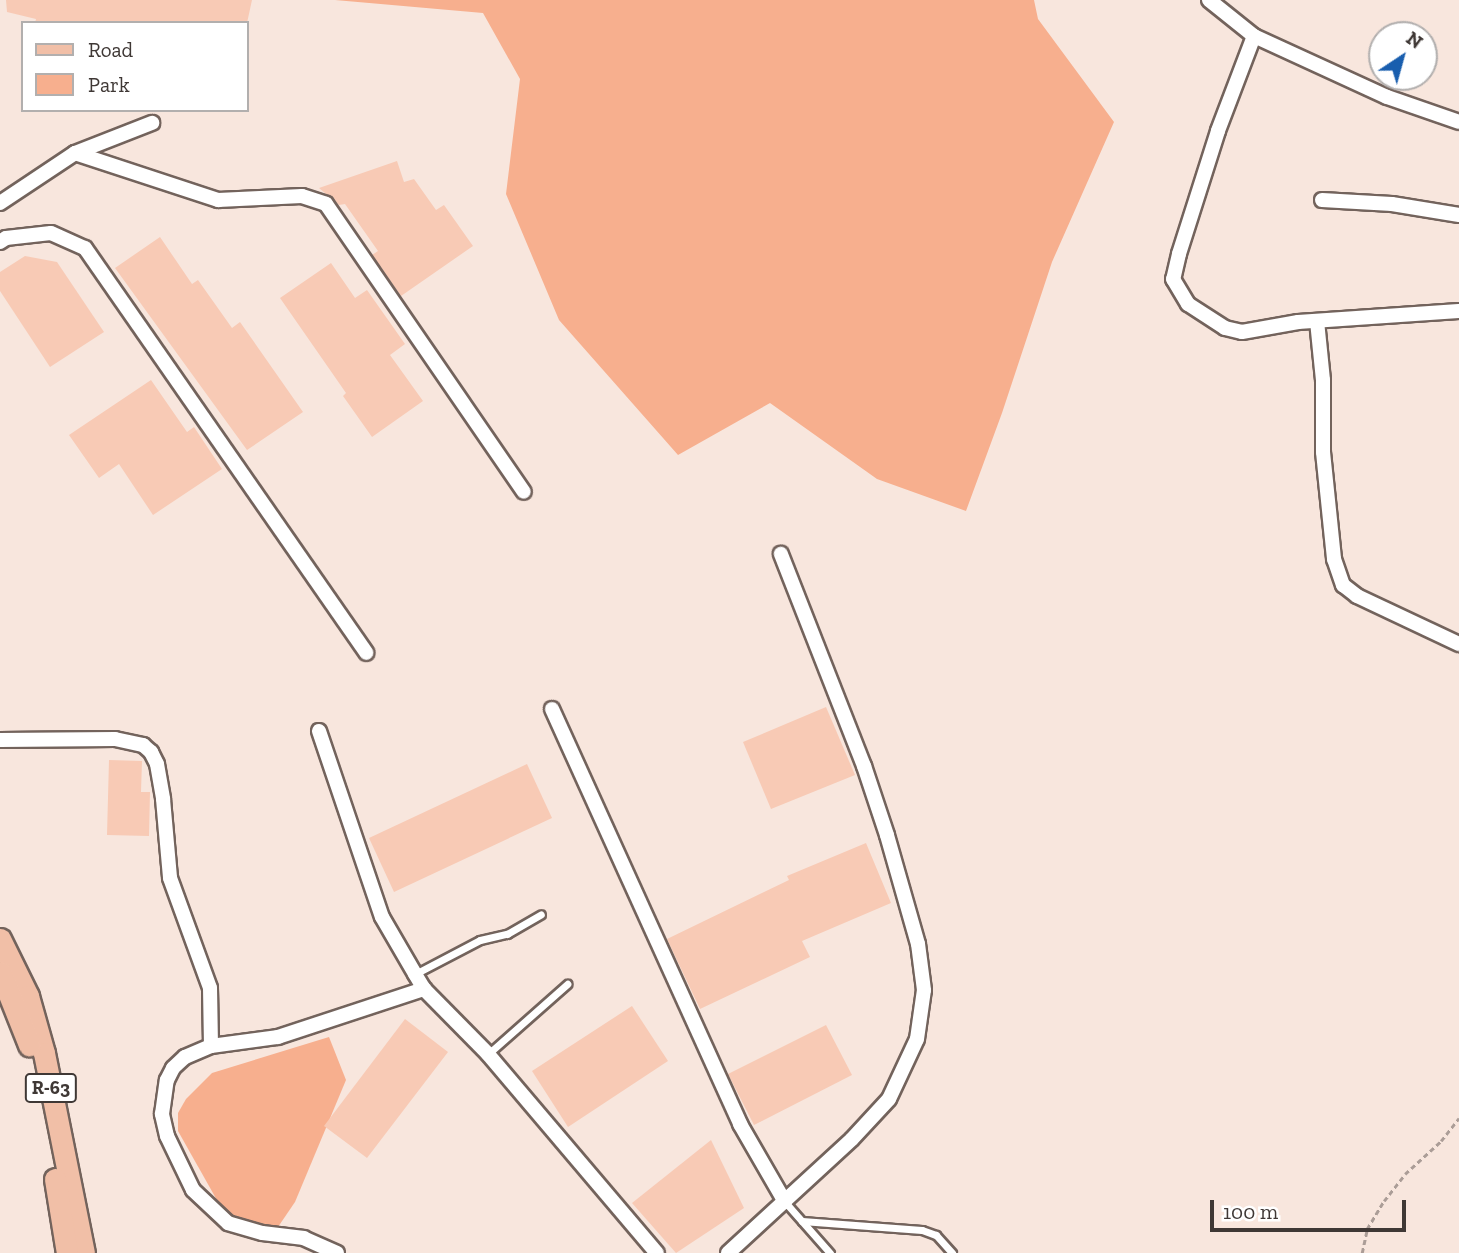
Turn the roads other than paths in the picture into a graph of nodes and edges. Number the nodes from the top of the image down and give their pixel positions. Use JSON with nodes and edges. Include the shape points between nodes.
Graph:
{"nodes":[{"id":1,"x":1209,"y":0,"type":"edge"},
{"id":2,"x":1254,"y":36,"type":"junction"},
{"id":3,"x":1459,"y":122,"type":"edge"},
{"id":4,"x":152,"y":123,"type":"dead end"},
{"id":5,"x":75,"y":153,"type":"junction"},
{"id":6,"x":1322,"y":200,"type":"dead end"},
{"id":7,"x":0,"y":203,"type":"edge"},
{"id":8,"x":1459,"y":215,"type":"edge"},
{"id":9,"x":0,"y":242,"type":"edge"},
{"id":10,"x":1459,"y":311,"type":"edge"},
{"id":11,"x":1317,"y":321,"type":"junction"},
{"id":12,"x":524,"y":492,"type":"dead end"},
{"id":13,"x":781,"y":554,"type":"dead end"},
{"id":14,"x":1459,"y":644,"type":"edge"},
{"id":15,"x":366,"y":653,"type":"dead end"},
{"id":16,"x":552,"y":709,"type":"dead end"},
{"id":17,"x":319,"y":731,"type":"dead end"},
{"id":18,"x":0,"y":740,"type":"edge"},
{"id":19,"x":541,"y":914,"type":"dead end"},
{"id":20,"x":0,"y":939,"type":"edge"},
{"id":21,"x":0,"y":972,"type":"edge"},
{"id":22,"x":415,"y":974,"type":"junction"},
{"id":23,"x":567,"y":984,"type":"dead end"},
{"id":24,"x":424,"y":989,"type":"junction"},
{"id":25,"x":211,"y":1046,"type":"junction"},
{"id":26,"x":488,"y":1054,"type":"junction"},
{"id":27,"x":785,"y":1202,"type":"junction"},
{"id":28,"x":803,"y":1221,"type":"junction"},
{"id":29,"x":70,"y":1251,"type":"edge"},
{"id":30,"x":337,"y":1253,"type":"edge"},
{"id":31,"x":656,"y":1253,"type":"edge"},
{"id":32,"x":728,"y":1253,"type":"edge"},
{"id":33,"x":830,"y":1253,"type":"edge"},
{"id":34,"x":953,"y":1253,"type":"edge"}],
"edges":[{"from":1,"to":2,"type":"street"},
{"from":2,"to":3,"type":"street","via":[[1387,97]]},
{"from":2,"to":11,"type":"street","via":[[1218,131],[1173,279],[1188,304],[1225,328],[1242,332]]},
{"from":4,"to":5,"type":"street"},
{"from":5,"to":7,"type":"street"},
{"from":5,"to":12,"type":"street","via":[[218,200],[302,196],[326,204]]},
{"from":6,"to":8,"type":"street","via":[[1392,204]]},
{"from":9,"to":15,"type":"street","via":[[51,233],[85,248]]},
{"from":10,"to":11,"type":"street"},
{"from":11,"to":14,"type":"street","via":[[1323,452],[1334,559],[1343,585]]},
{"from":13,"to":27,"type":"street","via":[[887,835],[918,943],[924,990],[917,1039],[889,1099]]},
{"from":16,"to":27,"type":"street","via":[[740,1124]]},
{"from":17,"to":22,"type":"street","via":[[382,917]]},
{"from":18,"to":25,"type":"street","via":[[115,739],[142,745],[151,752],[163,799],[170,878],[210,988]]},
{"from":19,"to":22,"type":"lane"},
{"from":20,"to":29,"type":"main road","number":"R-63","via":[[29,996],[44,1052]]},
{"from":21,"to":29,"type":"main road","number":"R-63","via":[[32,1054]]},
{"from":22,"to":24,"type":"street"},
{"from":23,"to":26,"type":"lane"},
{"from":24,"to":25,"type":"street","via":[[278,1037]]},
{"from":24,"to":26,"type":"street"},
{"from":25,"to":30,"type":"street","via":[[173,1068],[163,1096],[167,1136],[193,1190],[228,1223],[304,1238]]},
{"from":26,"to":31,"type":"street"},
{"from":27,"to":28,"type":"lane"},
{"from":27,"to":32,"type":"street"},
{"from":28,"to":33,"type":"lane"},
{"from":28,"to":34,"type":"lane","via":[[922,1230],[936,1235]]}]}
